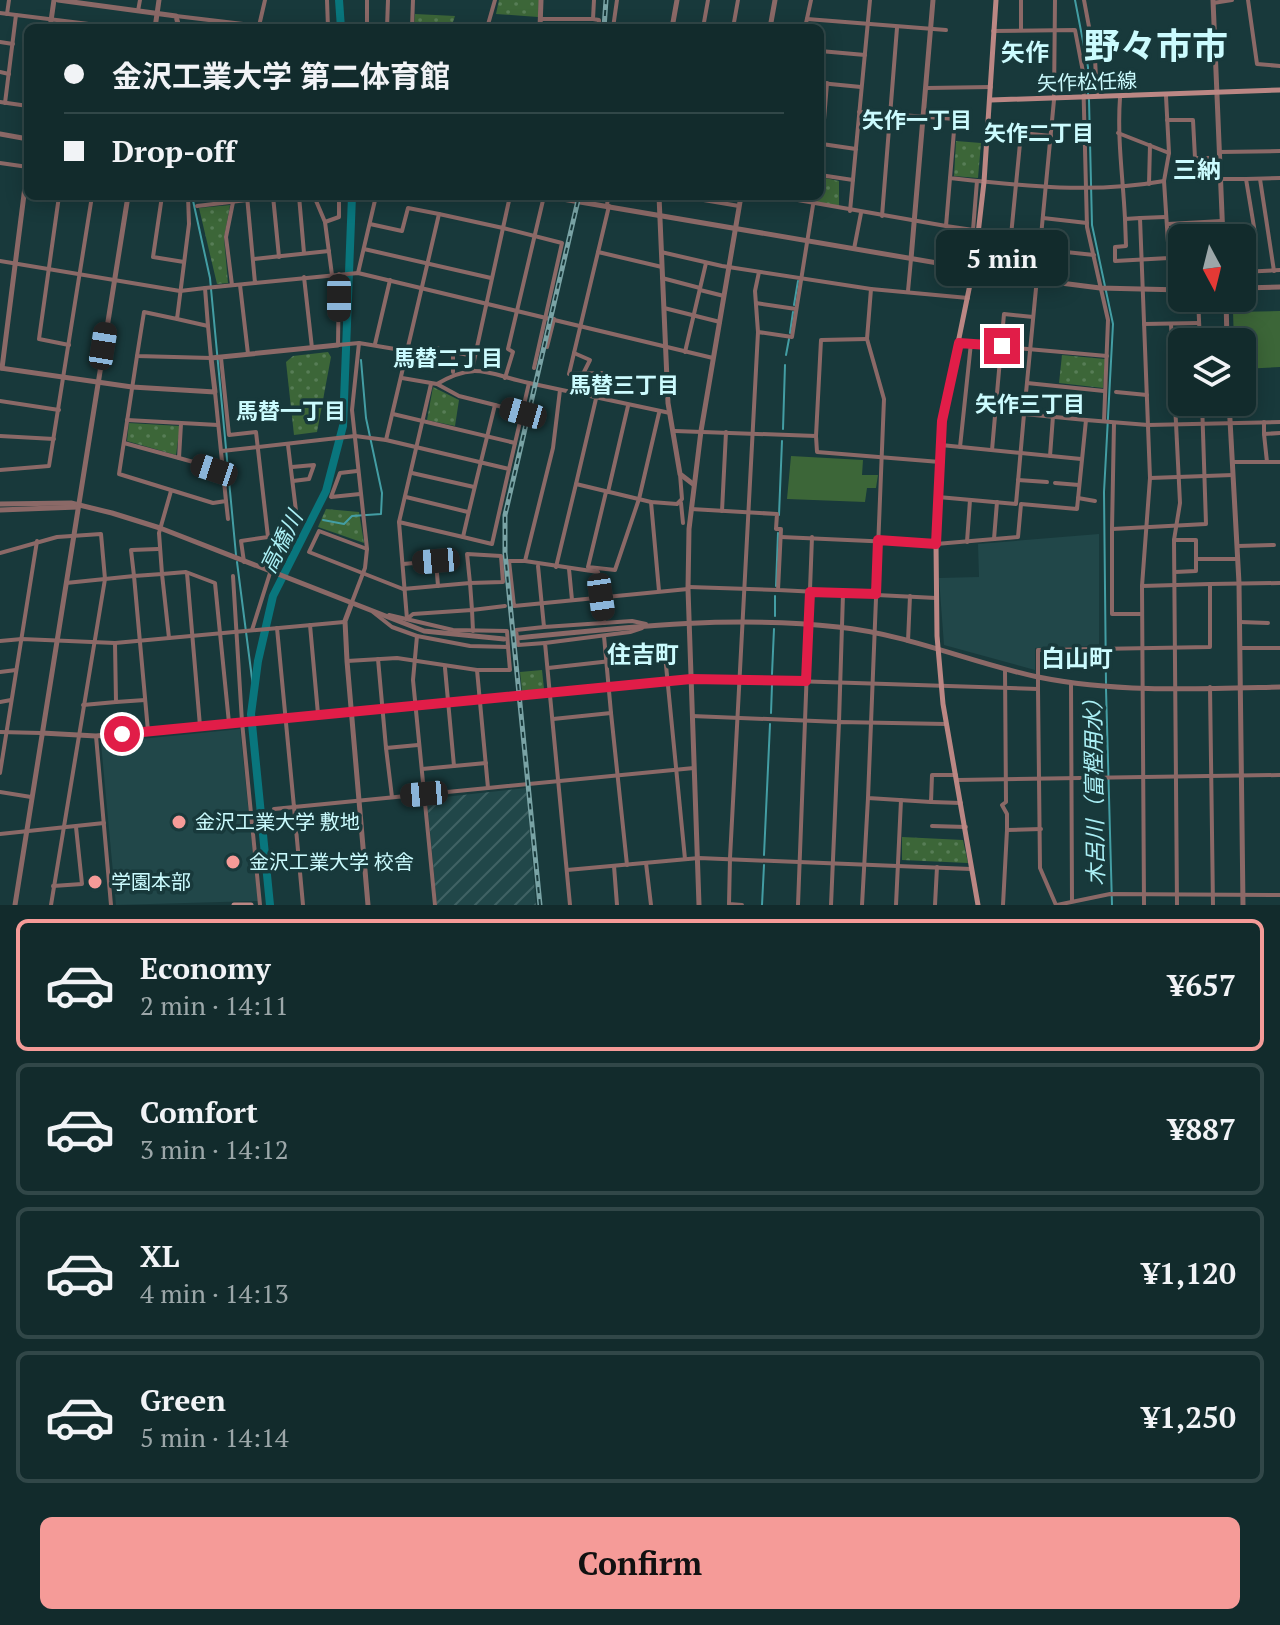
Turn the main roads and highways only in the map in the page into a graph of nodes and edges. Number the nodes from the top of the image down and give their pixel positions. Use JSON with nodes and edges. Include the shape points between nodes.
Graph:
{"nodes":[{"id":1,"x":996,"y":0,"type":"edge"},
{"id":2,"x":1280,"y":90,"type":"edge"},
{"id":3,"x":991,"y":100,"type":"junction"},
{"id":4,"x":234,"y":905,"type":"edge"},
{"id":5,"x":251,"y":905,"type":"edge"},
{"id":6,"x":978,"y":905,"type":"edge"}],
"edges":[{"from":1,"to":3,"type":"main road"},
{"from":2,"to":3,"type":"main road","name":"矢作松任線"},
{"from":3,"to":6,"type":"main road","via":[[973,270],[941,445],[936,544],[946,724]]},
{"from":4,"to":5,"type":"main road"}]}
